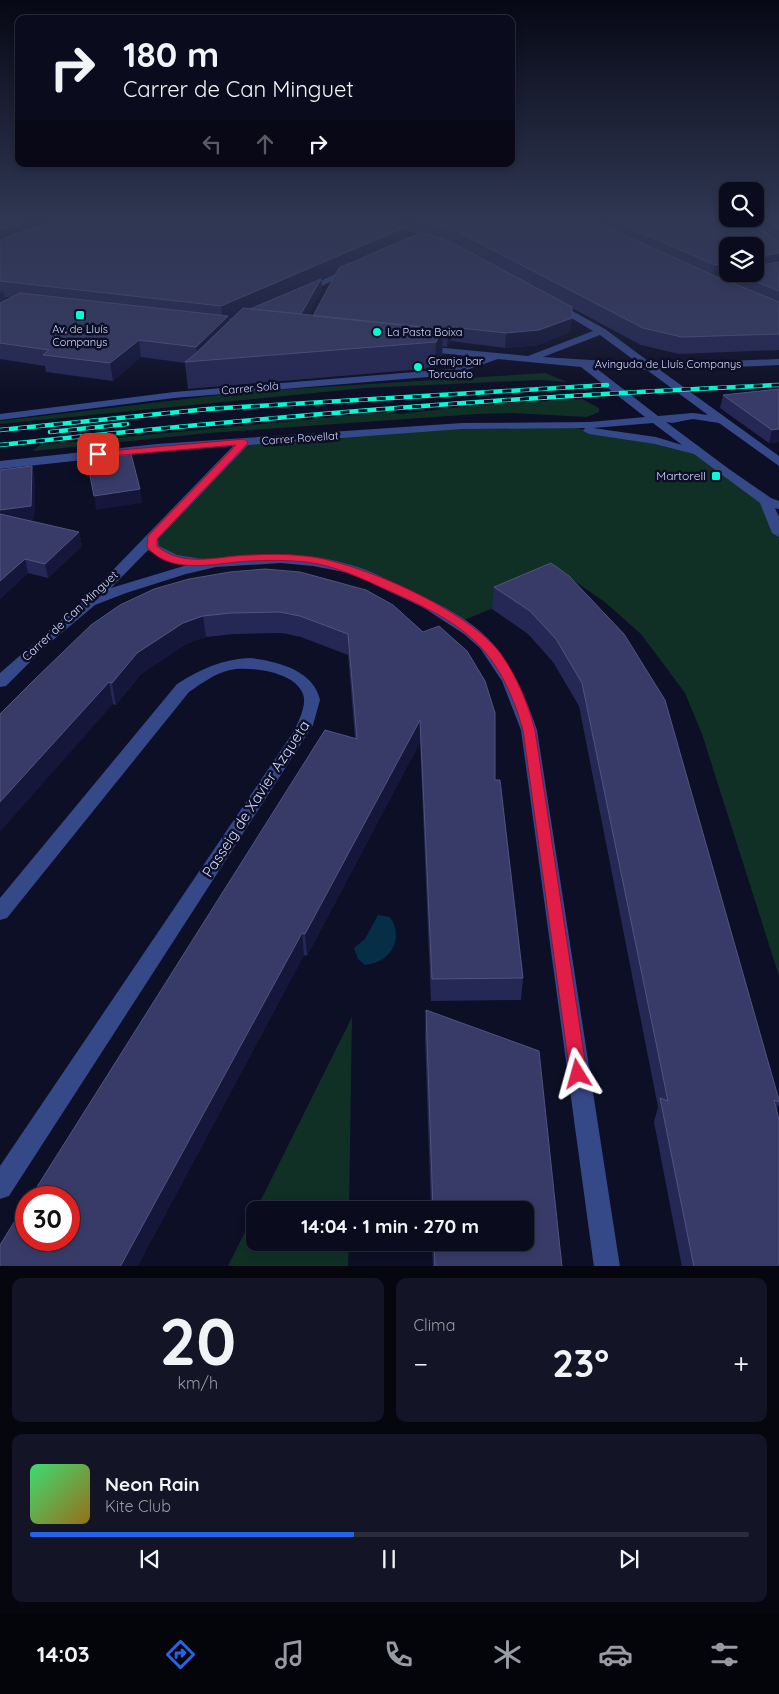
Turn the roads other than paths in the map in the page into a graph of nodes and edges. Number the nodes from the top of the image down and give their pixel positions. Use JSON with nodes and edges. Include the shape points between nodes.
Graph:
{"nodes":[{"id":1,"x":333,"y":278,"type":"edge"},
{"id":2,"x":334,"y":278,"type":"edge"},
{"id":3,"x":299,"y":293,"type":"edge"},
{"id":4,"x":326,"y":293,"type":"edge"},
{"id":5,"x":546,"y":300,"type":"edge"},
{"id":6,"x":601,"y":330,"type":"junction"},
{"id":7,"x":417,"y":348,"type":"edge"},
{"id":8,"x":499,"y":357,"type":"junction"},
{"id":9,"x":528,"y":360,"type":"junction"},
{"id":10,"x":779,"y":362,"type":"edge"},
{"id":11,"x":585,"y":364,"type":"junction"},
{"id":12,"x":648,"y":367,"type":"junction"},
{"id":13,"x":0,"y":417,"type":"edge"},
{"id":14,"x":681,"y":417,"type":"junction"},
{"id":15,"x":656,"y":419,"type":"junction"},
{"id":16,"x":723,"y":421,"type":"junction"},
{"id":17,"x":540,"y":425,"type":"junction"},
{"id":18,"x":670,"y":430,"type":"junction"},
{"id":19,"x":244,"y":442,"type":"junction"},
{"id":20,"x":703,"y":455,"type":"junction"},
{"id":21,"x":779,"y":462,"type":"edge"},
{"id":22,"x":0,"y":465,"type":"edge"},
{"id":23,"x":773,"y":503,"type":"edge"},
{"id":24,"x":779,"y":533,"type":"edge"},
{"id":25,"x":151,"y":538,"type":"junction"},
{"id":26,"x":208,"y":563,"type":"junction"},
{"id":27,"x":90,"y":602,"type":"junction"},
{"id":28,"x":0,"y":682,"type":"edge"},
{"id":29,"x":0,"y":912,"type":"edge"},
{"id":30,"x":0,"y":1188,"type":"edge"},
{"id":31,"x":606,"y":1266,"type":"edge"}],
"edges":[{"from":1,"to":3,"type":"street"},
{"from":2,"to":4,"type":"street"},
{"from":5,"to":6,"type":"street"},
{"from":6,"to":9,"type":"street","name":"Avinguda de Lluís Companys"},
{"from":6,"to":12,"type":"street"},
{"from":7,"to":8,"type":"street","name":"Avinguda de Lluís Companys"},
{"from":8,"to":9,"type":"street","name":"Avinguda de Lluís Companys"},
{"from":8,"to":13,"type":"street","name":"Carrer Solà","via":[[452,372],[174,395]]},
{"from":9,"to":11,"type":"street","name":"Avinguda de Lluís Companys"},
{"from":10,"to":12,"type":"street","name":"Avinguda de Lluís Companys"},
{"from":11,"to":12,"type":"street","name":"Avinguda de Lluís Companys"},
{"from":11,"to":15,"type":"street"},
{"from":12,"to":16,"type":"street"},
{"from":14,"to":15,"type":"street","name":"Carrer Rovellat"},
{"from":14,"to":16,"type":"street","name":"Carrer Rovellat","via":[[705,416]]},
{"from":14,"to":18,"type":"street","via":[[671,420],[668,424]]},
{"from":15,"to":17,"type":"street","name":"Carrer Rovellat","via":[[590,425]]},
{"from":15,"to":18,"type":"street"},
{"from":16,"to":21,"type":"street"},
{"from":17,"to":19,"type":"street","name":"Carrer Rovellat","via":[[462,426]]},
{"from":17,"to":20,"type":"street","name":"Carrer Rovellat","via":[[656,441]]},
{"from":18,"to":20,"type":"street"},
{"from":19,"to":22,"type":"street","name":"Carrer Rovellat"},
{"from":19,"to":25,"type":"street","name":"Carrer de Can Minguet"},
{"from":20,"to":23,"type":"street"},
{"from":23,"to":24,"type":"street"},
{"from":25,"to":26,"type":"street","via":[[152,547],[161,554],[177,560]]},
{"from":25,"to":27,"type":"street","name":"Carrer de Can Minguet"},
{"from":26,"to":27,"type":"street","via":[[120,589]]},
{"from":26,"to":31,"type":"street","via":[[251,558],[306,559],[349,568],[440,609],[473,631],[496,656],[521,703],[529,730]]},
{"from":27,"to":28,"type":"street","name":"Carrer de Can Minguet"},
{"from":29,"to":30,"type":"street","name":"Passeig de Xavier Azqueta","via":[[183,688],[218,668],[243,664],[271,665],[294,675],[306,686],[312,698],[301,733]]}]}
